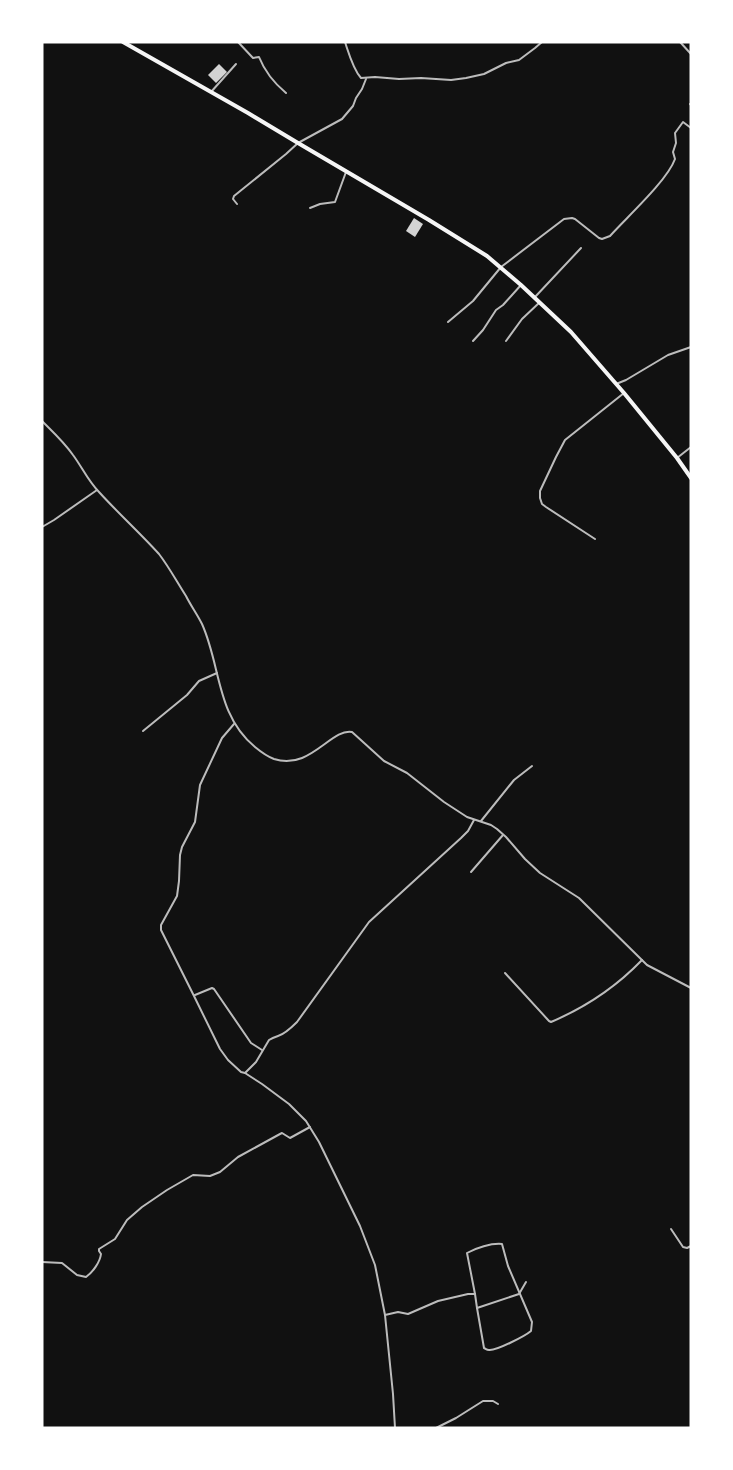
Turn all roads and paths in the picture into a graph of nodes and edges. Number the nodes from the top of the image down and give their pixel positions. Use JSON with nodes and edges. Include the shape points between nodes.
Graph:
{"nodes":[{"id":1,"x":123,"y":42,"type":"edge"},
{"id":2,"x":238,"y":42,"type":"edge"},
{"id":3,"x":345,"y":42,"type":"edge"},
{"id":4,"x":542,"y":42,"type":"edge"},
{"id":5,"x":680,"y":42,"type":"edge"},
{"id":6,"x":691,"y":54,"type":"edge"},
{"id":7,"x":236,"y":64,"type":"dead end"},
{"id":8,"x":366,"y":79,"type":"junction"},
{"id":9,"x":211,"y":92,"type":"junction"},
{"id":10,"x":286,"y":93,"type":"dead end"},
{"id":11,"x":691,"y":128,"type":"edge"},
{"id":12,"x":298,"y":144,"type":"junction"},
{"id":13,"x":346,"y":172,"type":"junction"},
{"id":14,"x":237,"y":204,"type":"dead end"},
{"id":15,"x":310,"y":208,"type":"dead end"},
{"id":16,"x":581,"y":248,"type":"dead end"},
{"id":17,"x":501,"y":267,"type":"junction"},
{"id":18,"x":521,"y":285,"type":"junction"},
{"id":19,"x":535,"y":297,"type":"junction"},
{"id":20,"x":540,"y":302,"type":"junction"},
{"id":21,"x":448,"y":322,"type":"dead end"},
{"id":22,"x":473,"y":341,"type":"dead end"},
{"id":23,"x":506,"y":341,"type":"dead end"},
{"id":24,"x":691,"y":347,"type":"edge"},
{"id":25,"x":616,"y":384,"type":"junction"},
{"id":26,"x":624,"y":393,"type":"junction"},
{"id":27,"x":42,"y":421,"type":"edge"},
{"id":28,"x":691,"y":447,"type":"edge"},
{"id":29,"x":677,"y":458,"type":"junction"},
{"id":30,"x":691,"y":478,"type":"edge"},
{"id":31,"x":97,"y":490,"type":"junction"},
{"id":32,"x":42,"y":527,"type":"edge"},
{"id":33,"x":596,"y":539,"type":"dead end"},
{"id":34,"x":217,"y":673,"type":"junction"},
{"id":35,"x":234,"y":724,"type":"junction"},
{"id":36,"x":143,"y":731,"type":"dead end"},
{"id":37,"x":532,"y":766,"type":"dead end"},
{"id":38,"x":474,"y":820,"type":"junction"},
{"id":39,"x":482,"y":821,"type":"junction"},
{"id":40,"x":503,"y":835,"type":"junction"},
{"id":41,"x":471,"y":872,"type":"dead end"},
{"id":42,"x":642,"y":960,"type":"junction"},
{"id":43,"x":505,"y":973,"type":"dead end"},
{"id":44,"x":691,"y":988,"type":"edge"},
{"id":45,"x":194,"y":996,"type":"junction"},
{"id":46,"x":262,"y":1050,"type":"junction"},
{"id":47,"x":245,"y":1073,"type":"junction"},
{"id":48,"x":310,"y":1127,"type":"junction"},
{"id":49,"x":671,"y":1229,"type":"dead end"},
{"id":50,"x":691,"y":1246,"type":"edge"},
{"id":51,"x":42,"y":1262,"type":"edge"},
{"id":52,"x":526,"y":1282,"type":"dead end"},
{"id":53,"x":475,"y":1294,"type":"junction"},
{"id":54,"x":519,"y":1294,"type":"junction"},
{"id":55,"x":477,"y":1308,"type":"junction"},
{"id":56,"x":385,"y":1315,"type":"junction"},
{"id":57,"x":498,"y":1404,"type":"dead end"},
{"id":58,"x":394,"y":1428,"type":"edge"},
{"id":59,"x":436,"y":1428,"type":"edge"}],
"edges":[{"from":1,"to":9,"type":"main road"},
{"from":2,"to":10,"type":"street","via":[[253,58],[259,57],[268,75]]},
{"from":3,"to":8,"type":"street","via":[[358,76]]},
{"from":4,"to":8,"type":"street","via":[[519,60],[479,75],[452,80]]},
{"from":5,"to":6,"type":"street"},
{"from":7,"to":9,"type":"street"},
{"from":8,"to":12,"type":"street","via":[[342,119]]},
{"from":9,"to":12,"type":"main road"},
{"from":11,"to":17,"type":"street","via":[[683,123],[675,133],[671,168],[610,236],[599,238],[575,219],[567,218]]},
{"from":12,"to":13,"type":"main road"},
{"from":12,"to":14,"type":"street","via":[[234,196]]},
{"from":13,"to":15,"type":"street","via":[[335,202]]},
{"from":13,"to":17,"type":"main road","via":[[472,245]]},
{"from":16,"to":19,"type":"street"},
{"from":17,"to":18,"type":"main road"},
{"from":17,"to":21,"type":"street","via":[[471,304]]},
{"from":18,"to":19,"type":"main road"},
{"from":18,"to":22,"type":"street"},
{"from":19,"to":20,"type":"main road"},
{"from":20,"to":23,"type":"street"},
{"from":20,"to":25,"type":"main road","via":[[572,332]]},
{"from":24,"to":25,"type":"street","via":[[668,354]]},
{"from":25,"to":26,"type":"main road"},
{"from":26,"to":29,"type":"main road"},
{"from":26,"to":33,"type":"street","via":[[565,440],[540,491],[542,504]]},
{"from":27,"to":31,"type":"street"},
{"from":28,"to":29,"type":"street"},
{"from":29,"to":30,"type":"main road"},
{"from":31,"to":32,"type":"street"},
{"from":31,"to":34,"type":"street","via":[[150,544],[173,575],[201,621]]},
{"from":34,"to":35,"type":"street"},
{"from":34,"to":36,"type":"street","via":[[200,681]]},
{"from":35,"to":38,"type":"street","via":[[264,754],[282,761],[304,757],[342,732],[352,732],[384,760]]},
{"from":35,"to":45,"type":"street","via":[[222,738],[200,785],[195,822],[180,855],[177,896],[161,928]]},
{"from":37,"to":39,"type":"street","via":[[514,780]]},
{"from":38,"to":39,"type":"street"},
{"from":38,"to":46,"type":"street","via":[[461,838],[369,922],[292,1028],[269,1040]]},
{"from":39,"to":40,"type":"street"},
{"from":40,"to":41,"type":"street"},
{"from":40,"to":42,"type":"street","via":[[540,873],[579,898]]},
{"from":42,"to":43,"type":"street","via":[[593,999],[552,1022]]},
{"from":42,"to":44,"type":"street","via":[[653,970]]},
{"from":45,"to":46,"type":"street","via":[[213,988],[251,1043]]},
{"from":45,"to":47,"type":"street","via":[[220,1050]]},
{"from":46,"to":47,"type":"street"},
{"from":47,"to":48,"type":"street","via":[[289,1104]]},
{"from":48,"to":51,"type":"street","via":[[290,1137],[282,1133],[220,1172],[193,1175],[167,1190],[127,1220],[115,1239],[99,1249],[100,1260],[86,1277],[76,1275],[62,1263]]},
{"from":48,"to":56,"type":"street","via":[[360,1226],[375,1265]]},
{"from":49,"to":50,"type":"street","via":[[683,1247]]},
{"from":52,"to":54,"type":"street"},
{"from":53,"to":54,"type":"street","via":[[467,1253],[499,1243]]},
{"from":53,"to":55,"type":"street"},
{"from":53,"to":56,"type":"street","via":[[438,1301],[408,1314]]},
{"from":54,"to":55,"type":"street"},
{"from":54,"to":55,"type":"street","via":[[532,1322],[531,1331],[498,1348],[484,1348]]},
{"from":56,"to":58,"type":"street"},
{"from":57,"to":59,"type":"street","via":[[483,1401]]}]}
